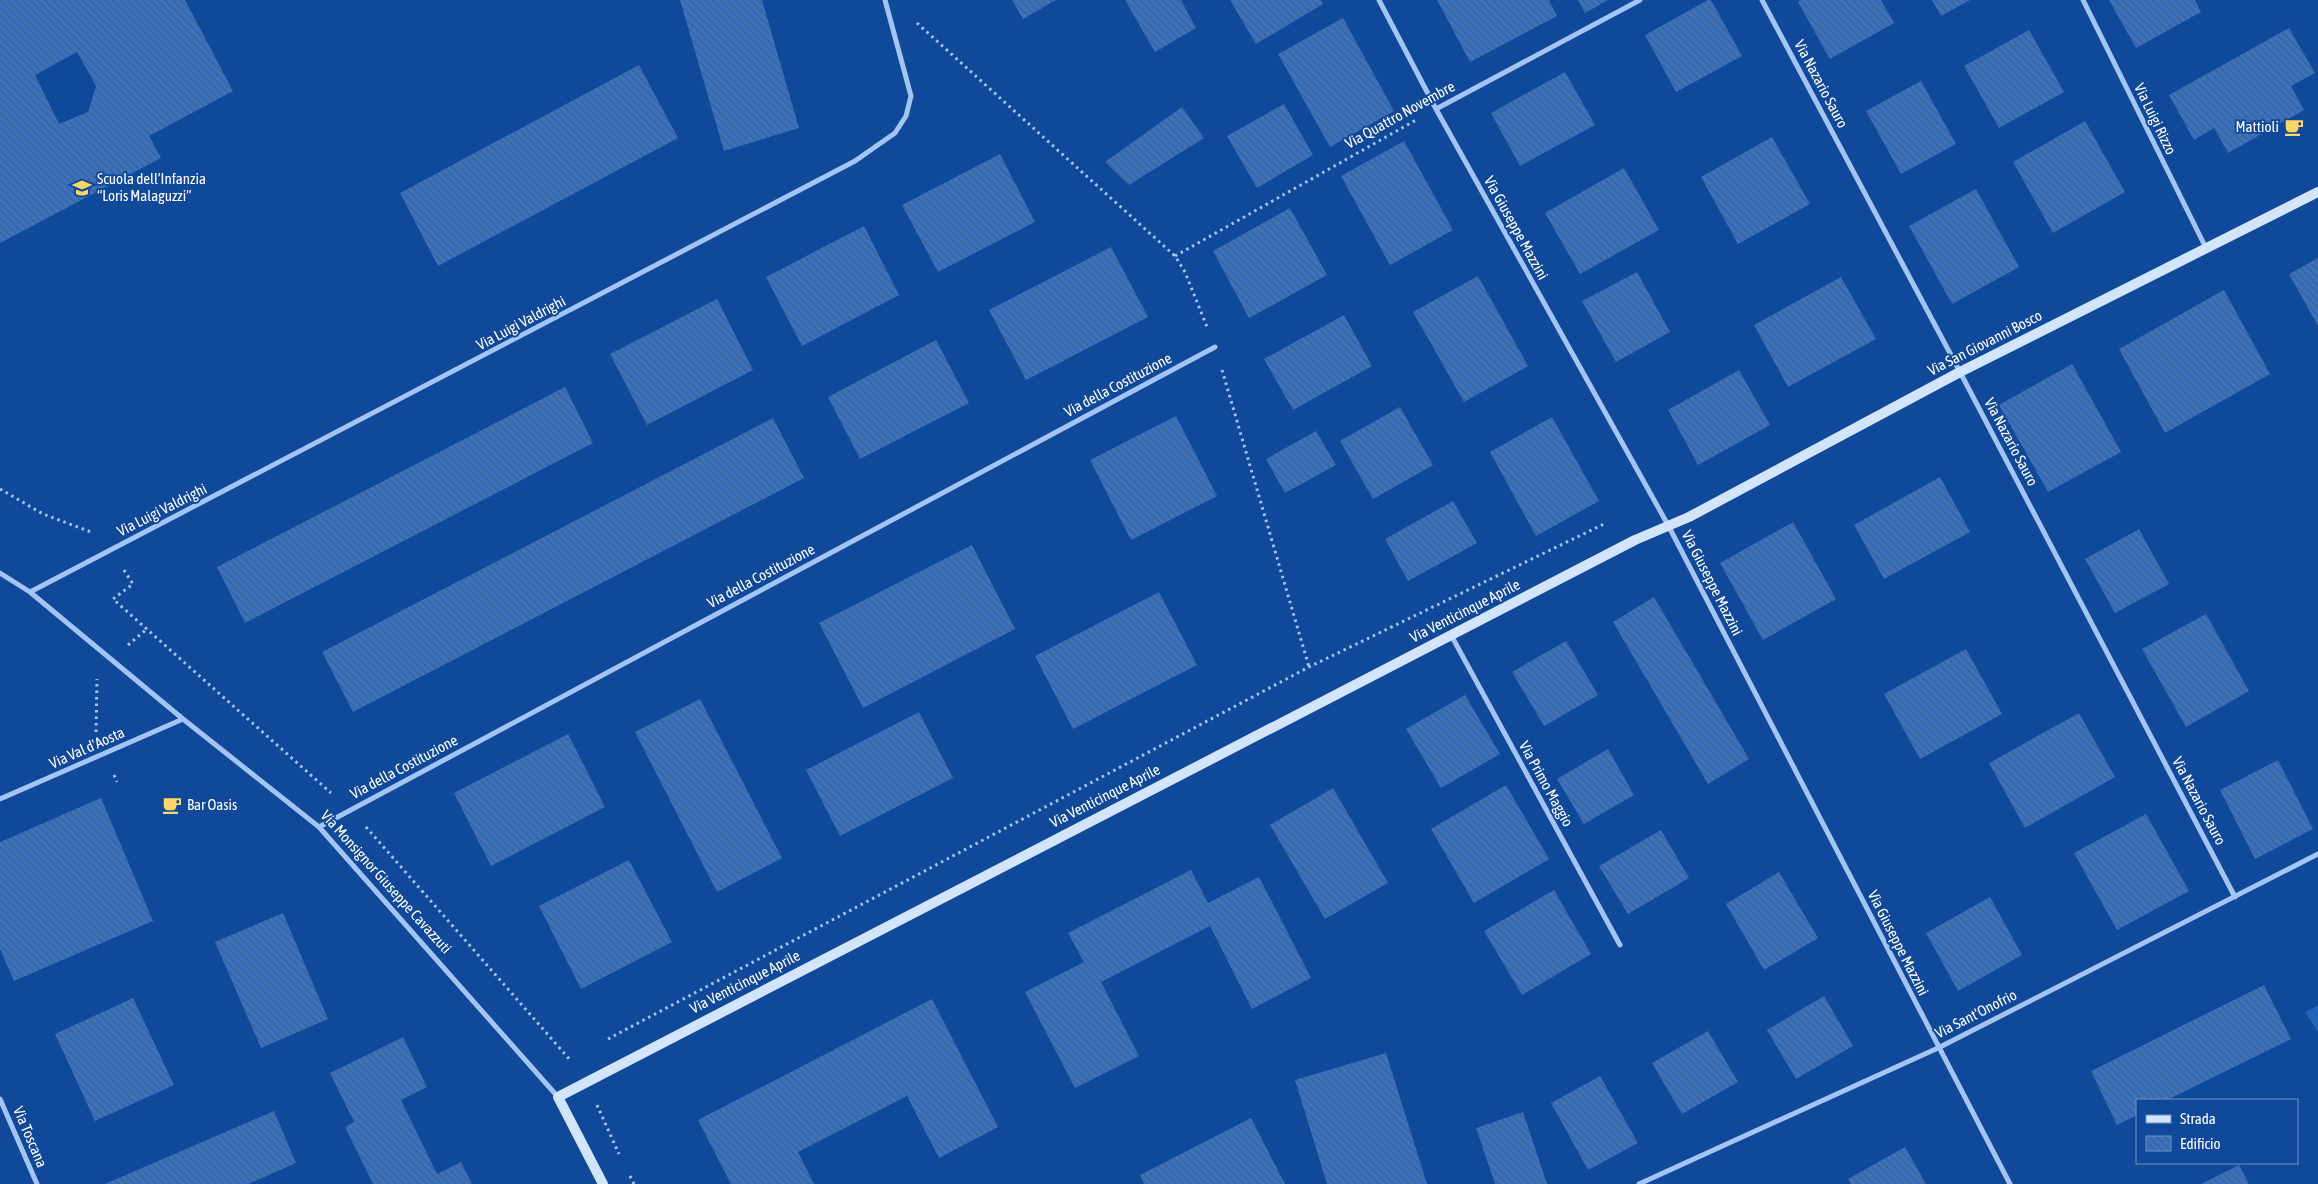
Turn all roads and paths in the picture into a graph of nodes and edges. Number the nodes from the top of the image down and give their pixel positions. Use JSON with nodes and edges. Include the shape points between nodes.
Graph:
{"nodes":[{"id":1,"x":885,"y":0,"type":"edge"},
{"id":2,"x":1379,"y":0,"type":"edge"},
{"id":3,"x":1640,"y":0,"type":"edge"},
{"id":4,"x":1762,"y":0,"type":"edge"},
{"id":5,"x":2083,"y":0,"type":"edge"},
{"id":6,"x":913,"y":19,"type":"dead end"},
{"id":7,"x":1436,"y":109,"type":"junction"},
{"id":8,"x":2318,"y":192,"type":"edge"},
{"id":9,"x":2206,"y":248,"type":"junction"},
{"id":10,"x":1175,"y":256,"type":"junction"},
{"id":11,"x":1215,"y":347,"type":"junction"},
{"id":12,"x":1960,"y":372,"type":"junction"},
{"id":13,"x":0,"y":489,"type":"edge"},
{"id":14,"x":1612,"y":520,"type":"dead end"},
{"id":15,"x":1668,"y":525,"type":"junction"},
{"id":16,"x":100,"y":536,"type":"dead end"},
{"id":17,"x":0,"y":573,"type":"edge"},
{"id":18,"x":30,"y":592,"type":"junction"},
{"id":19,"x":1451,"y":635,"type":"junction"},
{"id":20,"x":112,"y":660,"type":"junction"},
{"id":21,"x":1309,"y":668,"type":"junction"},
{"id":22,"x":183,"y":719,"type":"junction"},
{"id":23,"x":104,"y":754,"type":"junction"},
{"id":24,"x":117,"y":782,"type":"dead end"},
{"id":25,"x":0,"y":799,"type":"edge"},
{"id":26,"x":319,"y":827,"type":"junction"},
{"id":27,"x":2318,"y":854,"type":"edge"},
{"id":28,"x":2235,"y":897,"type":"junction"},
{"id":29,"x":1620,"y":945,"type":"dead end"},
{"id":30,"x":600,"y":1043,"type":"dead end"},
{"id":31,"x":1938,"y":1048,"type":"junction"},
{"id":32,"x":576,"y":1056,"type":"dead end"},
{"id":33,"x":570,"y":1059,"type":"dead end"},
{"id":34,"x":558,"y":1097,"type":"junction"},
{"id":35,"x":0,"y":1099,"type":"edge"},
{"id":36,"x":37,"y":1184,"type":"edge"},
{"id":37,"x":603,"y":1184,"type":"edge"},
{"id":38,"x":1639,"y":1184,"type":"edge"},
{"id":39,"x":2010,"y":1184,"type":"edge"}],
"edges":[{"from":1,"to":18,"type":"street","name":"Via Luigi Valdrighi","via":[[911,96],[906,116],[895,133],[855,161]]},
{"from":2,"to":7,"type":"street","name":"Via Giuseppe Mazzini"},
{"from":3,"to":7,"type":"street","name":"Via Quattro Novembre"},
{"from":4,"to":12,"type":"street","name":"Via Nazario Sauro"},
{"from":5,"to":9,"type":"street","name":"Via Luigi Rizzo"},
{"from":6,"to":10,"type":"path"},
{"from":7,"to":10,"type":"path","name":"Via Quattro Novembre"},
{"from":7,"to":15,"type":"street","name":"Via Giuseppe Mazzini"},
{"from":8,"to":9,"type":"street","name":"Via San Giovanni Bosco"},
{"from":9,"to":12,"type":"street","name":"Via San Giovanni Bosco"},
{"from":10,"to":11,"type":"path","via":[[1185,272]]},
{"from":11,"to":21,"type":"path"},
{"from":11,"to":26,"type":"street","name":"Via della Costituzione"},
{"from":12,"to":15,"type":"street","name":"Via San Giovanni Bosco","via":[[1689,517]]},
{"from":12,"to":28,"type":"street","name":"Via Nazario Sauro"},
{"from":13,"to":16,"type":"path","via":[[43,514]]},
{"from":14,"to":21,"type":"path"},
{"from":15,"to":19,"type":"street","name":"Via Venticinque Aprile"},
{"from":15,"to":31,"type":"street","name":"Via Giuseppe Mazzini"},
{"from":17,"to":18,"type":"street","name":"Via Monsignor Giuseppe Cavazzuti"},
{"from":18,"to":20,"type":"street","name":"Via Monsignor Giuseppe Cavazzuti"},
{"from":19,"to":29,"type":"street","name":"Via Primo Maggio"},
{"from":19,"to":34,"type":"street","name":"Via Venticinque Aprile"},
{"from":20,"to":22,"type":"street","name":"Via Monsignor Giuseppe Cavazzuti"},
{"from":20,"to":23,"type":"path","via":[[97,678],[94,728]]},
{"from":21,"to":30,"type":"path"},
{"from":22,"to":23,"type":"street","name":"Via Val d'Aosta"},
{"from":22,"to":26,"type":"street","name":"Via Monsignor Giuseppe Cavazzuti"},
{"from":23,"to":24,"type":"path"},
{"from":23,"to":25,"type":"street","name":"Via Val d'Aosta"},
{"from":26,"to":34,"type":"street","name":"Via Monsignor Giuseppe Cavazzuti"},
{"from":27,"to":28,"type":"street","name":"Via Sant'Onofrio"},
{"from":28,"to":31,"type":"street","name":"Via Sant'Onofrio"},
{"from":31,"to":38,"type":"street","name":"Via Sant'Onofrio"},
{"from":31,"to":39,"type":"street","name":"Via Giuseppe Mazzini"},
{"from":32,"to":33,"type":"path"},
{"from":34,"to":37,"type":"street","name":"Via Monsignor Giuseppe Cavazzuti"},
{"from":35,"to":36,"type":"street","name":"Via Toscana"}]}
